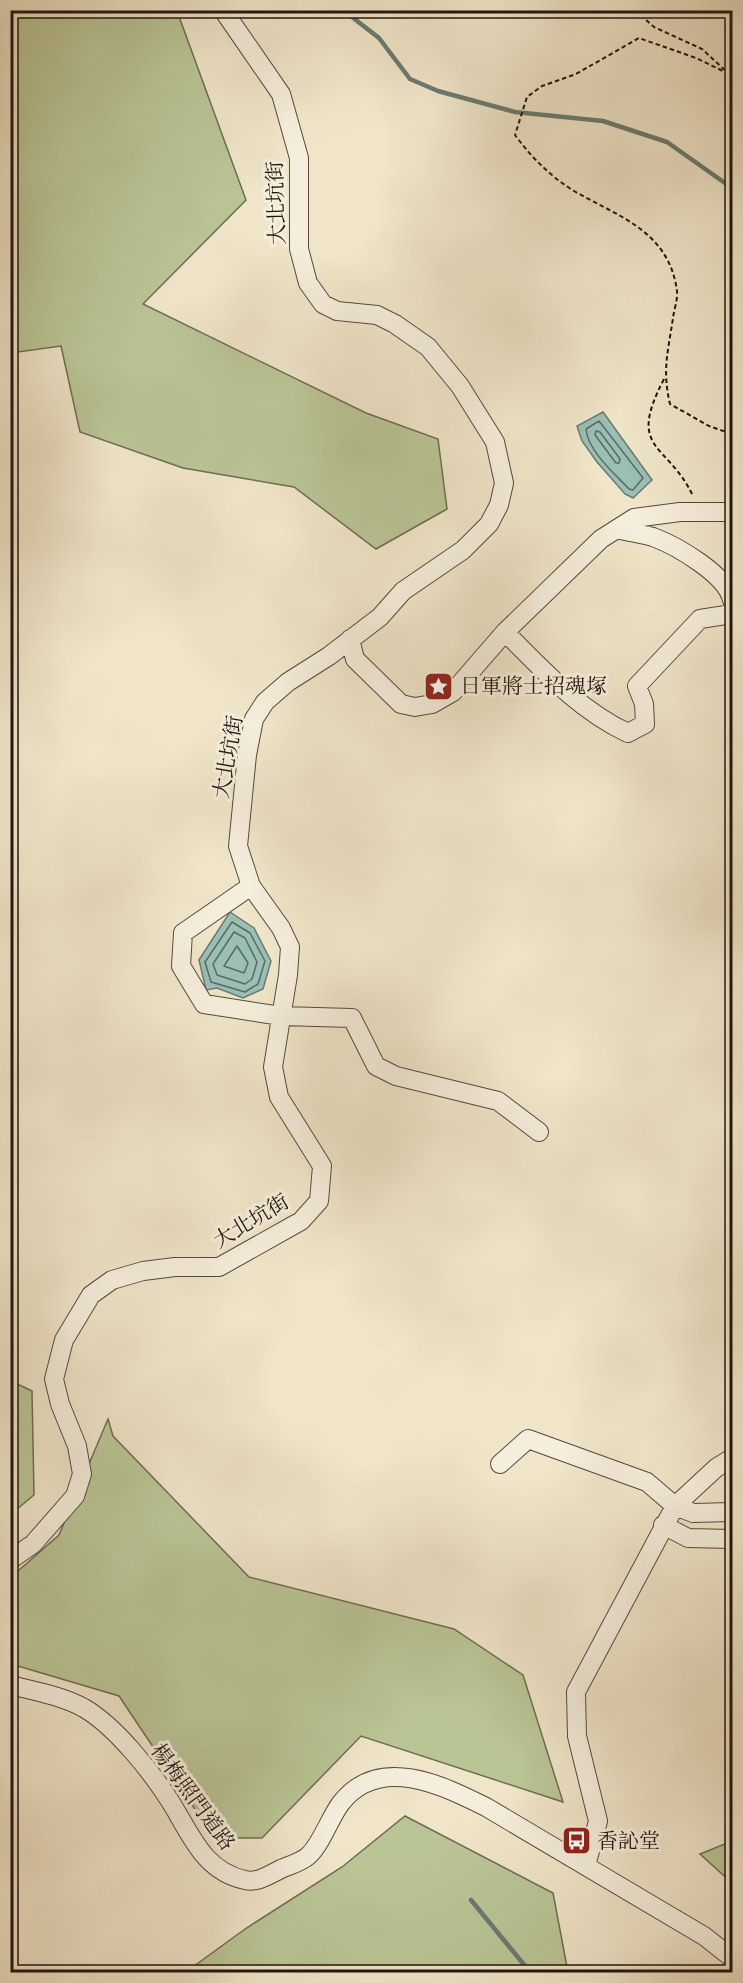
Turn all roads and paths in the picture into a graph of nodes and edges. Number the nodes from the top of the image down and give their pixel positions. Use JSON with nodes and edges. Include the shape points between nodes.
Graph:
{"nodes":[{"id":1,"x":223,"y":10,"type":"edge"},
{"id":2,"x":635,"y":10,"type":"edge"},
{"id":3,"x":729,"y":74,"type":"junction"},
{"id":4,"x":732,"y":91,"type":"edge"},
{"id":5,"x":664,"y":379,"type":"junction"},
{"id":6,"x":732,"y":434,"type":"edge"},
{"id":7,"x":701,"y":512,"type":"junction"},
{"id":8,"x":732,"y":512,"type":"edge"},
{"id":9,"x":616,"y":529,"type":"junction"},
{"id":10,"x":732,"y":600,"type":"edge"},
{"id":11,"x":732,"y":614,"type":"edge"},
{"id":12,"x":505,"y":632,"type":"junction"},
{"id":13,"x":350,"y":639,"type":"junction"},
{"id":14,"x":251,"y":886,"type":"junction"},
{"id":15,"x":281,"y":1016,"type":"junction"},
{"id":16,"x":539,"y":1132,"type":"dead end"},
{"id":17,"x":732,"y":1458,"type":"edge"},
{"id":18,"x":500,"y":1464,"type":"dead end"},
{"id":19,"x":675,"y":1506,"type":"junction"},
{"id":20,"x":732,"y":1512,"type":"edge"},
{"id":21,"x":663,"y":1525,"type":"junction"},
{"id":22,"x":732,"y":1539,"type":"edge"},
{"id":23,"x":10,"y":1560,"type":"edge"},
{"id":24,"x":10,"y":1685,"type":"edge"},
{"id":25,"x":586,"y":1866,"type":"junction"},
{"id":26,"x":732,"y":1958,"type":"edge"}],
"edges":[{"from":1,"to":13,"type":"street","name":"大北坑街","via":[[281,94],[299,158],[299,249],[308,282],[323,304],[337,311],[377,315],[428,347],[466,395],[495,442],[502,462],[504,483],[489,524],[463,550],[403,591],[380,617]]},
{"from":2,"to":3,"type":"path","via":[[654,27],[702,49]]},
{"from":3,"to":4,"type":"path"},
{"from":3,"to":5,"type":"path","via":[[639,38],[576,75],[542,86],[527,97],[515,135],[536,163],[648,233],[666,255],[677,292]]},
{"from":5,"to":6,"type":"path","via":[[670,404]]},
{"from":5,"to":7,"type":"path","via":[[646,423],[655,449],[690,489]]},
{"from":7,"to":8,"type":"street"},
{"from":7,"to":9,"type":"street","via":[[634,518]]},
{"from":9,"to":10,"type":"street","via":[[653,537],[705,566],[730,590]]},
{"from":9,"to":12,"type":"street"},
{"from":11,"to":12,"type":"street","via":[[700,619],[637,686],[644,704],[645,724],[628,733],[602,720],[557,684]]},
{"from":12,"to":13,"type":"street","via":[[453,692],[432,704],[414,707],[401,704],[370,676],[355,659]]},
{"from":13,"to":14,"type":"street","name":"大北坑街","via":[[264,702],[254,719],[238,846]]},
{"from":14,"to":15,"type":"street","name":"大北坑街","via":[[290,946]]},
{"from":14,"to":15,"type":"street","via":[[183,933],[181,966],[204,1004]]},
{"from":15,"to":16,"type":"street","via":[[352,1018],[376,1066],[396,1076],[498,1101]]},
{"from":15,"to":23,"type":"street","name":"大北坑街","via":[[273,1067],[279,1097],[322,1166],[319,1201],[301,1221],[219,1267],[143,1271],[112,1280],[91,1295],[64,1340],[54,1379],[78,1446],[82,1474],[75,1496],[33,1544]]},
{"from":17,"to":19,"type":"street"},
{"from":18,"to":19,"type":"street","via":[[528,1439],[647,1482]]},
{"from":19,"to":20,"type":"street","via":[[693,1513]]},
{"from":19,"to":21,"type":"street"},
{"from":21,"to":22,"type":"street","via":[[688,1538]]},
{"from":21,"to":25,"type":"street","via":[[576,1692],[577,1736],[598,1821]]},
{"from":24,"to":25,"type":"street","name":"楊梅照門道路","via":[[49,1694],[84,1708],[102,1721],[169,1799],[203,1857],[220,1872],[247,1881],[263,1878],[308,1856],[342,1801],[373,1778],[398,1776],[454,1791]]},
{"from":25,"to":26,"type":"street","name":"楊梅照門道路","via":[[704,1936]]}]}
